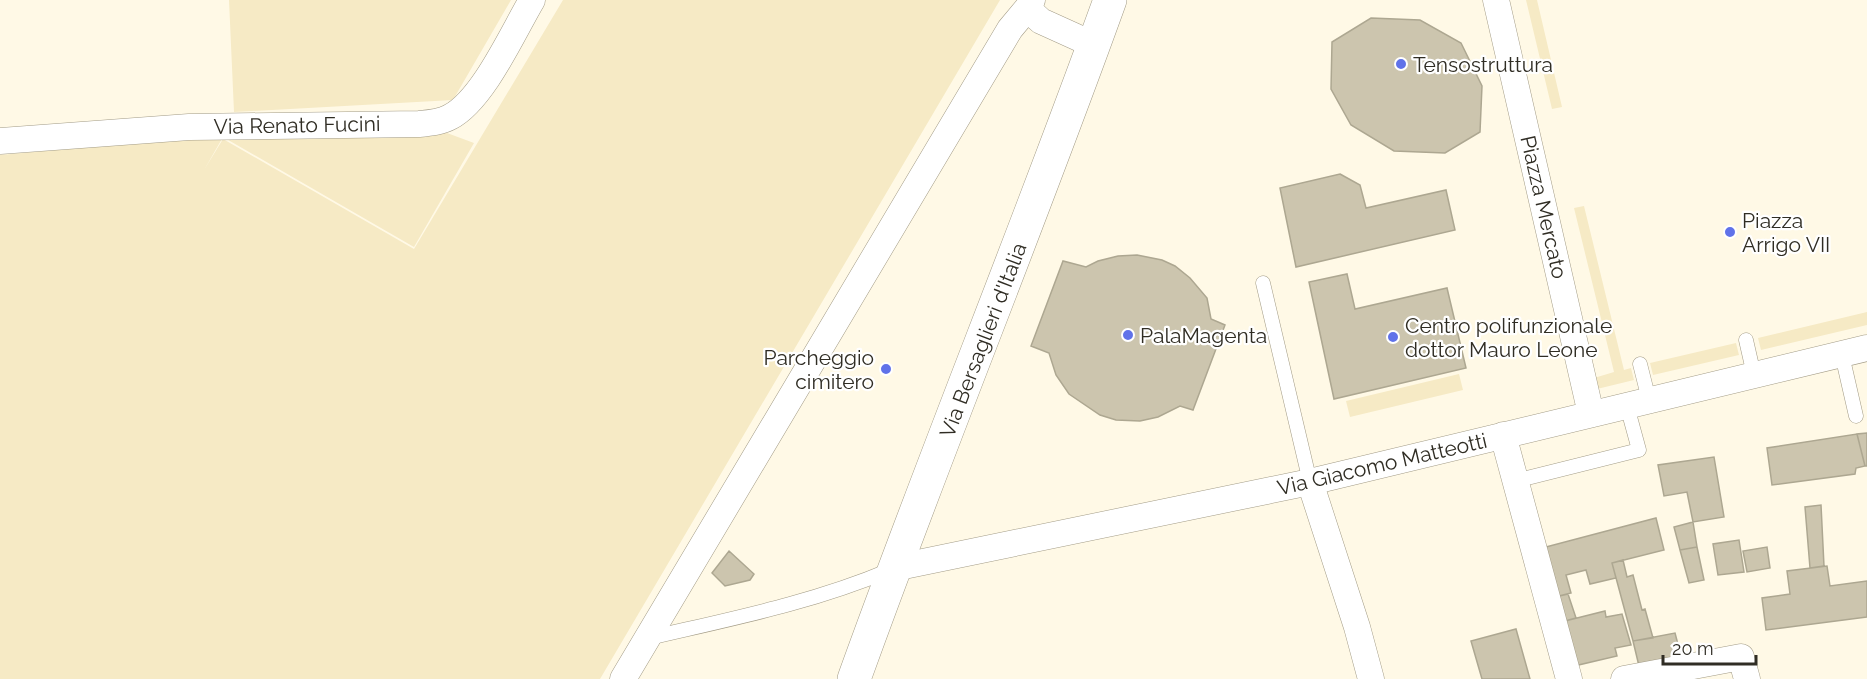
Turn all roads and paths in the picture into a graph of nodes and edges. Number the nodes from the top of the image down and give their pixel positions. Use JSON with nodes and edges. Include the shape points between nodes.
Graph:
{"nodes":[{"id":1,"x":532,"y":0,"type":"edge"},
{"id":2,"x":1110,"y":0,"type":"edge"},
{"id":3,"x":1496,"y":0,"type":"edge"},
{"id":4,"x":1031,"y":3,"type":"edge"},
{"id":5,"x":1094,"y":45,"type":"junction"},
{"id":6,"x":0,"y":141,"type":"edge"},
{"id":7,"x":1263,"y":283,"type":"dead end"},
{"id":8,"x":1746,"y":340,"type":"dead end"},
{"id":9,"x":1867,"y":348,"type":"edge"},
{"id":10,"x":1842,"y":355,"type":"junction"},
{"id":11,"x":1640,"y":364,"type":"dead end"},
{"id":12,"x":1754,"y":375,"type":"junction"},
{"id":13,"x":1638,"y":403,"type":"junction"},
{"id":14,"x":1592,"y":414,"type":"junction"},
{"id":15,"x":1856,"y":416,"type":"dead end"},
{"id":16,"x":1503,"y":435,"type":"junction"},
{"id":17,"x":1515,"y":481,"type":"junction"},
{"id":18,"x":1310,"y":482,"type":"junction"},
{"id":19,"x":894,"y":568,"type":"junction"},
{"id":20,"x":646,"y":639,"type":"junction"},
{"id":21,"x":623,"y":679,"type":"edge"},
{"id":22,"x":854,"y":679,"type":"edge"},
{"id":23,"x":1371,"y":679,"type":"edge"},
{"id":24,"x":1569,"y":679,"type":"edge"},
{"id":25,"x":1624,"y":679,"type":"edge"},
{"id":26,"x":1747,"y":679,"type":"edge"}],
"edges":[{"from":1,"to":6,"type":"street","name":"Via Renato Fucini","via":[[485,82],[452,116],[439,122],[189,127]]},
{"from":2,"to":5,"type":"street","name":"Via Bersaglieri d'Italia"},
{"from":3,"to":14,"type":"street","name":"Piazza Mercato"},
{"from":4,"to":5,"type":"street","via":[[1031,12],[1041,21]]},
{"from":4,"to":20,"type":"street","via":[[1010,29]]},
{"from":5,"to":19,"type":"street","name":"Via Bersaglieri d'Italia"},
{"from":7,"to":18,"type":"lane"},
{"from":8,"to":12,"type":"lane"},
{"from":9,"to":10,"type":"street","name":"Via Giacomo Matteotti"},
{"from":10,"to":12,"type":"street","name":"Via Giacomo Matteotti"},
{"from":10,"to":15,"type":"lane"},
{"from":11,"to":13,"type":"lane"},
{"from":12,"to":13,"type":"street","name":"Via Giacomo Matteotti"},
{"from":13,"to":14,"type":"street","name":"Via Giacomo Matteotti"},
{"from":13,"to":17,"type":"lane","via":[[1639,450]]},
{"from":14,"to":16,"type":"street","name":"Via Giacomo Matteotti"},
{"from":16,"to":17,"type":"street"},
{"from":16,"to":18,"type":"street","name":"Via Giacomo Matteotti"},
{"from":17,"to":24,"type":"street"},
{"from":18,"to":19,"type":"street","name":"Via Giacomo Matteotti"},
{"from":18,"to":23,"type":"street"},
{"from":19,"to":20,"type":"lane","via":[[849,588]]},
{"from":19,"to":22,"type":"street","name":"Via Bersaglieri d'Italia"},
{"from":20,"to":21,"type":"street"},
{"from":25,"to":26,"type":"street","via":[[1741,657]]}]}
